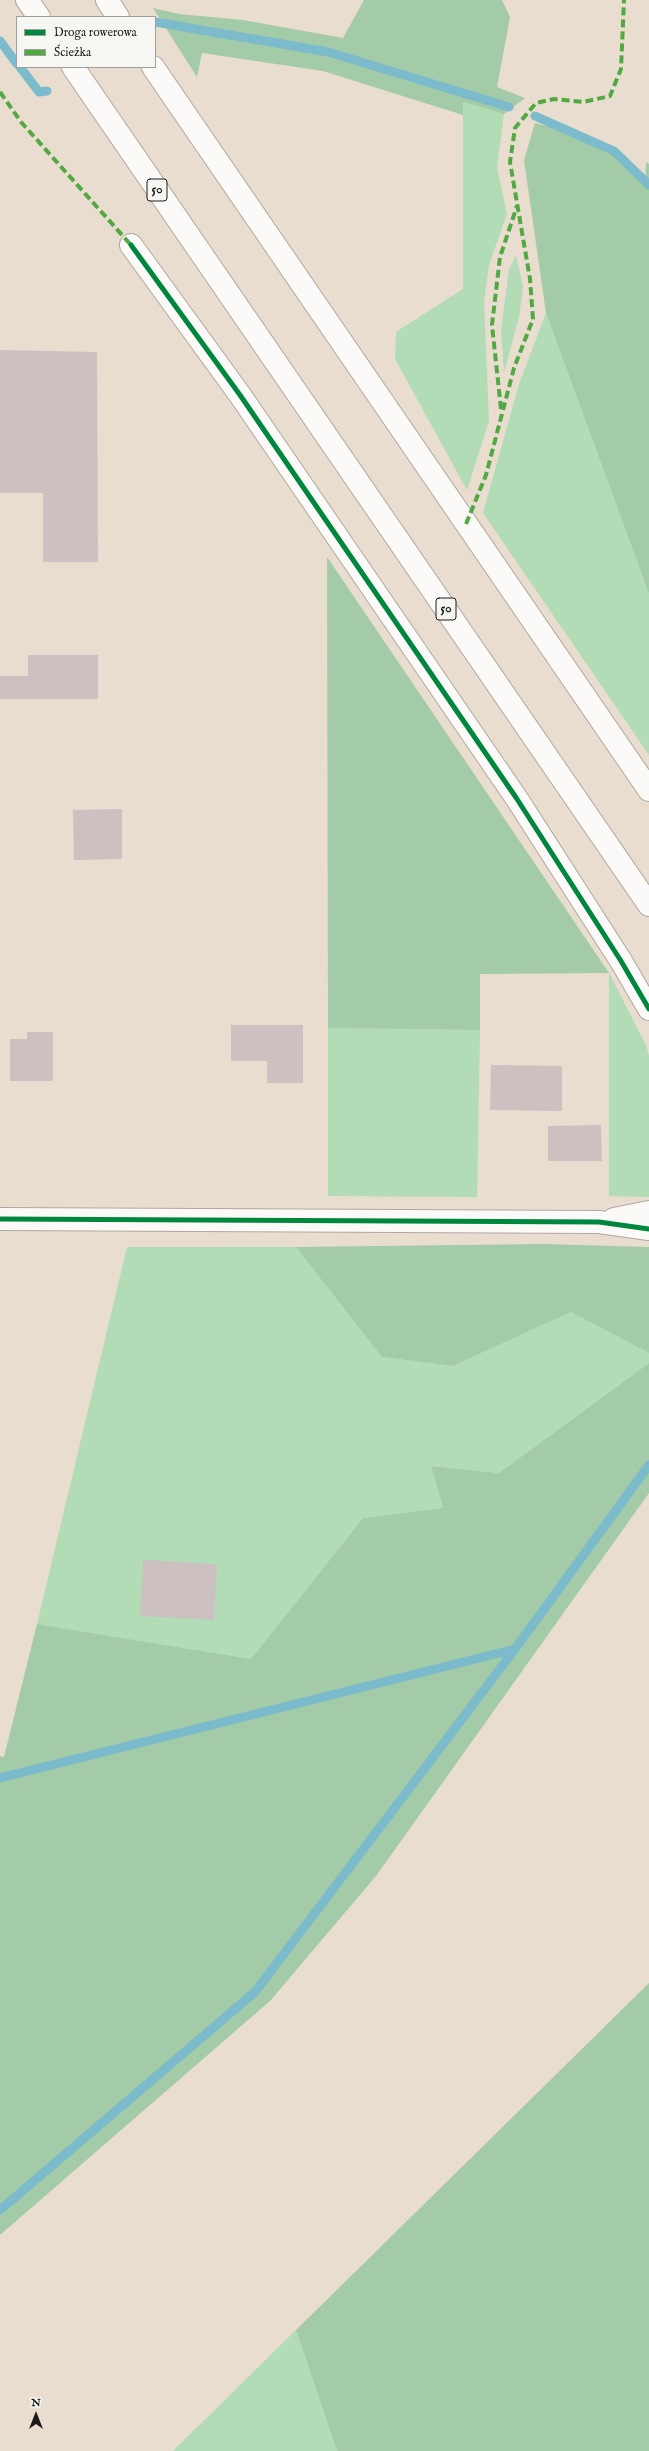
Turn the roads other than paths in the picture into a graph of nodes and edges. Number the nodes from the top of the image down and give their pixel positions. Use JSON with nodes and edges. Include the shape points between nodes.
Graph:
{"nodes":[{"id":1,"x":27,"y":0,"type":"edge"},
{"id":2,"x":107,"y":0,"type":"edge"},
{"id":3,"x":38,"y":16,"type":"edge"},
{"id":4,"x":117,"y":16,"type":"edge"},
{"id":5,"x":74,"y":68,"type":"edge"},
{"id":6,"x":154,"y":68,"type":"edge"},
{"id":7,"x":131,"y":245,"type":"dead end"},
{"id":8,"x":649,"y":790,"type":"edge"},
{"id":9,"x":649,"y":905,"type":"edge"},
{"id":10,"x":649,"y":1009,"type":"edge"},
{"id":11,"x":649,"y":1212,"type":"edge"},
{"id":12,"x":0,"y":1219,"type":"edge"},
{"id":13,"x":599,"y":1222,"type":"junction"},
{"id":14,"x":649,"y":1229,"type":"edge"}],
"edges":[{"from":1,"to":3,"type":"street"},
{"from":2,"to":4,"type":"street"},
{"from":5,"to":9,"type":"street","number":"50"},
{"from":6,"to":8,"type":"street"},
{"from":7,"to":10,"type":"street","via":[[240,395],[512,793],[621,961]]},
{"from":11,"to":13,"type":"street"},
{"from":12,"to":13,"type":"street"},
{"from":13,"to":14,"type":"street"}]}
